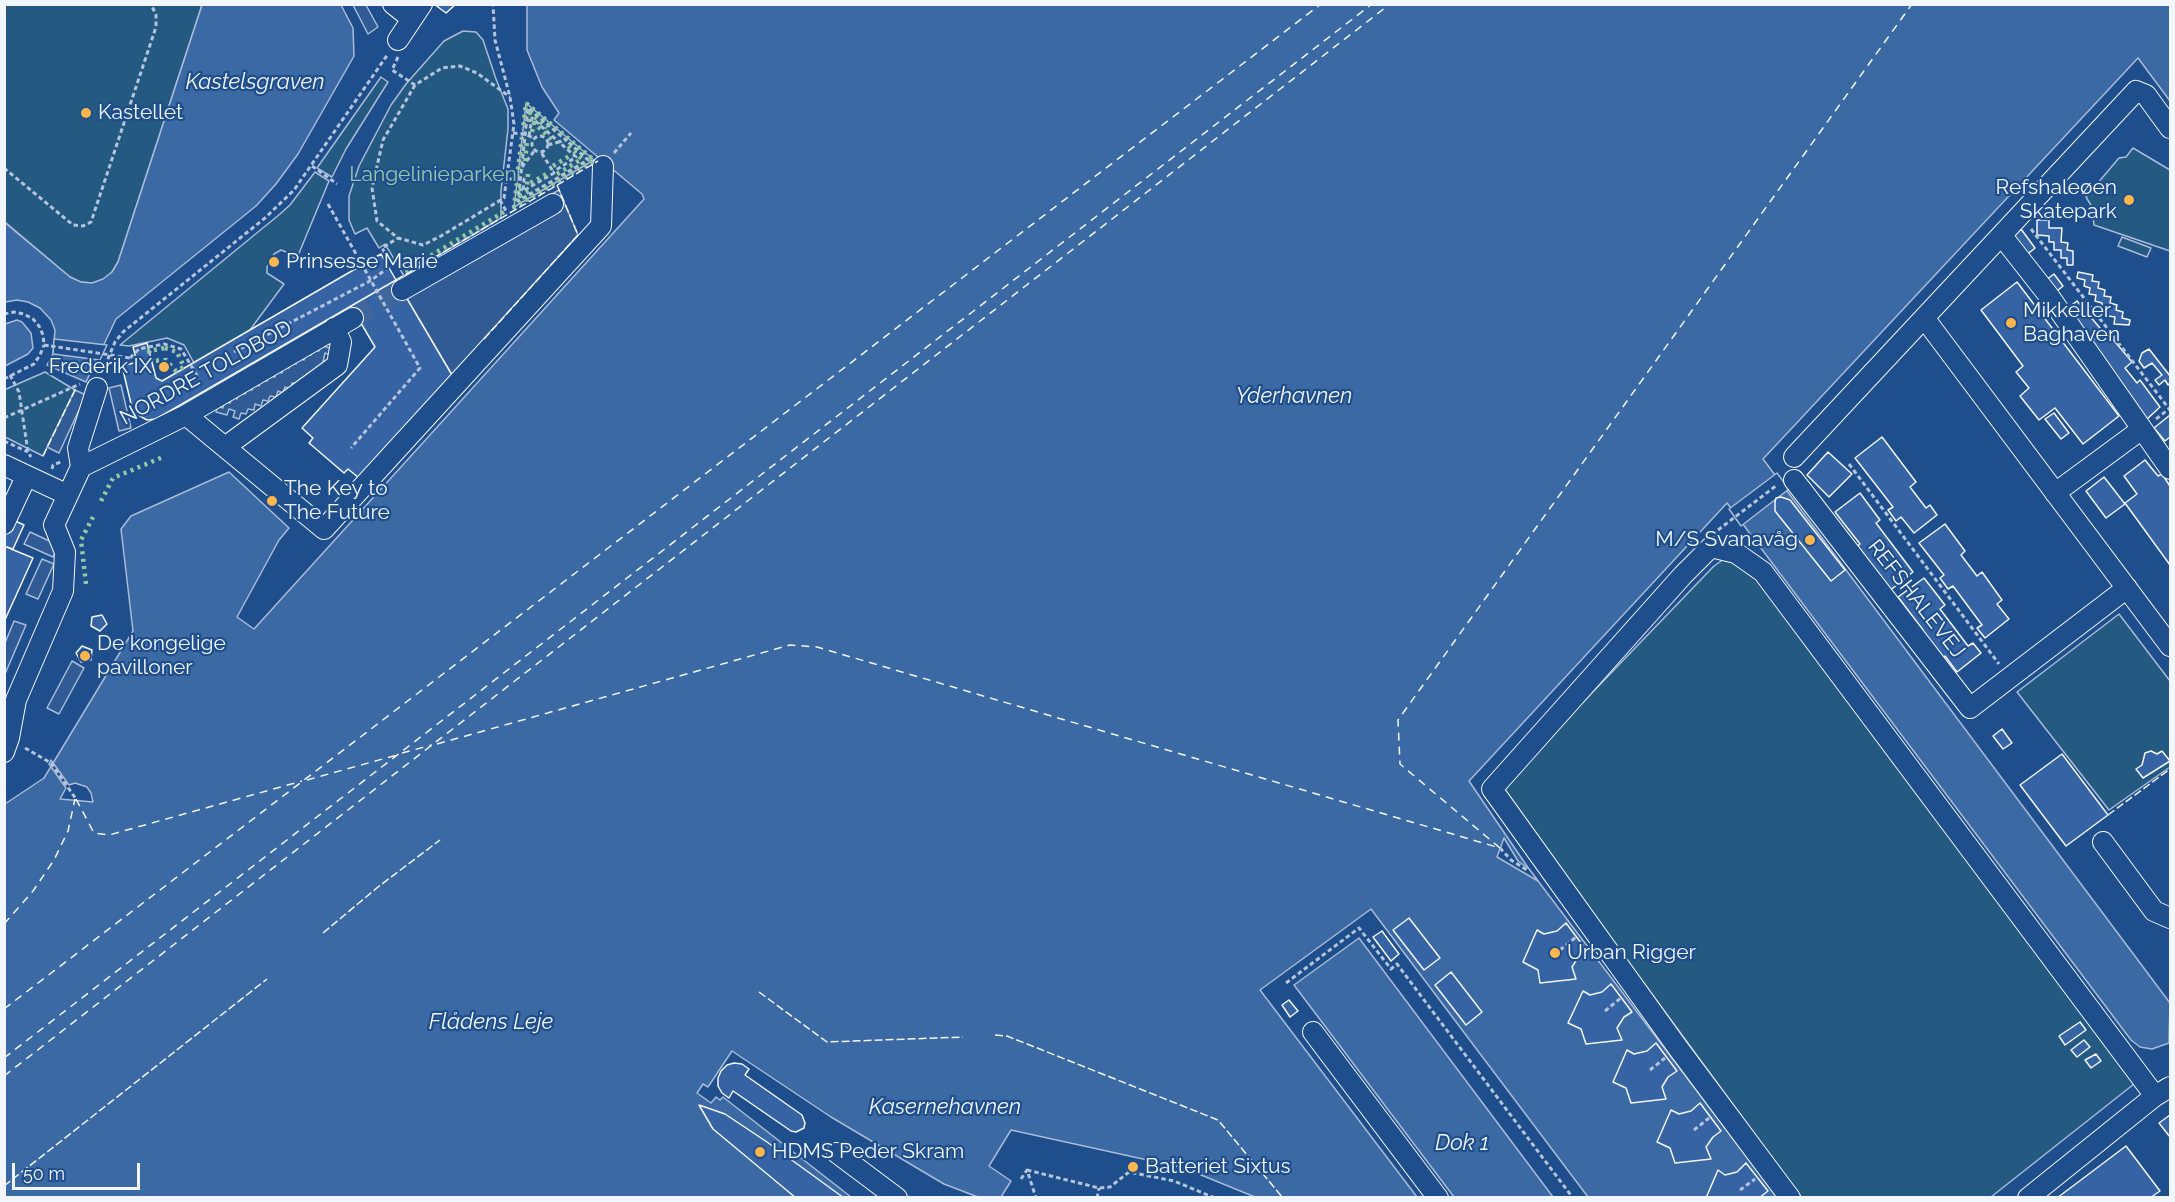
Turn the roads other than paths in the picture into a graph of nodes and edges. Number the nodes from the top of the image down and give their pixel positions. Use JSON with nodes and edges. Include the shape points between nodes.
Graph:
{"nodes":[{"id":1,"x":393,"y":4,"type":"edge"},
{"id":2,"x":417,"y":12,"type":"edge"},
{"id":3,"x":398,"y":40,"type":"road end"},
{"id":4,"x":2170,"y":128,"type":"edge"},
{"id":5,"x":609,"y":159,"type":"road end"},
{"id":6,"x":553,"y":204,"type":"dead end"},
{"id":7,"x":2002,"y":236,"type":"junction"},
{"id":8,"x":402,"y":290,"type":"tunnel mouth"},
{"id":9,"x":352,"y":318,"type":"tunnel mouth"},
{"id":10,"x":1925,"y":319,"type":"junction"},
{"id":11,"x":334,"y":328,"type":"junction"},
{"id":12,"x":88,"y":386,"type":"road end"},
{"id":13,"x":186,"y":415,"type":"junction"},
{"id":14,"x":2142,"y":429,"type":"junction"},
{"id":15,"x":225,"y":447,"type":"junction"},
{"id":16,"x":1794,"y":457,"type":"dead end"},
{"id":17,"x":80,"y":460,"type":"junction"},
{"id":18,"x":5,"y":465,"type":"edge"},
{"id":19,"x":30,"y":468,"type":"junction"},
{"id":20,"x":2170,"y":469,"type":"edge"},
{"id":21,"x":1789,"y":480,"type":"road end"},
{"id":22,"x":2055,"y":493,"type":"junction"},
{"id":23,"x":68,"y":495,"type":"junction"},
{"id":24,"x":4,"y":524,"type":"edge"},
{"id":25,"x":2127,"y":588,"type":"junction"},
{"id":26,"x":2170,"y":646,"type":"edge"},
{"id":27,"x":10,"y":697,"type":"edge"},
{"id":28,"x":7,"y":745,"type":"edge"},
{"id":29,"x":2103,"y":842,"type":"dead end"},
{"id":30,"x":2170,"y":918,"type":"edge"},
{"id":31,"x":1313,"y":1032,"type":"dead end"},
{"id":32,"x":2163,"y":1091,"type":"edge"},
{"id":33,"x":837,"y":1154,"type":"dead end"},
{"id":34,"x":897,"y":1197,"type":"edge"},
{"id":35,"x":1438,"y":1197,"type":"edge"},
{"id":36,"x":1790,"y":1197,"type":"edge"},
{"id":37,"x":2028,"y":1197,"type":"edge"}],
"edges":[{"from":1,"to":2,"type":"street"},
{"from":2,"to":3,"type":"street"},
{"from":4,"to":7,"type":"street","via":[[2146,95],[2136,91]]},
{"from":5,"to":15,"type":"street","via":[[601,226],[324,529]]},
{"from":6,"to":8,"type":"street"},
{"from":7,"to":10,"type":"street"},
{"from":7,"to":14,"type":"street"},
{"from":9,"to":11,"type":"street","name":"NORDRE TOLDBOD"},
{"from":10,"to":16,"type":"street"},
{"from":10,"to":22,"type":"street"},
{"from":11,"to":13,"type":"street","name":"NORDRE TOLDBOD"},
{"from":11,"to":15,"type":"street","via":[[340,342],[337,365]]},
{"from":12,"to":17,"type":"street","name":"NORDRE TOLDBOD","via":[[78,448]]},
{"from":13,"to":15,"type":"street"},
{"from":13,"to":17,"type":"street","name":"NORDRE TOLDBOD"},
{"from":14,"to":20,"type":"street"},
{"from":14,"to":22,"type":"street"},
{"from":17,"to":23,"type":"street","name":"NORDRE TOLDBOD"},
{"from":18,"to":19,"type":"street"},
{"from":19,"to":23,"type":"street"},
{"from":19,"to":24,"type":"street"},
{"from":21,"to":25,"type":"street","name":"REFSHALEVEJ","via":[[1970,708]]},
{"from":22,"to":25,"type":"street"},
{"from":23,"to":27,"type":"street","name":"NORDRE TOLDBOD","via":[[54,525],[65,552],[63,591]]},
{"from":25,"to":26,"type":"street"},
{"from":27,"to":28,"type":"street","name":"NORDRE TOLDBOD"},
{"from":29,"to":30,"type":"street","via":[[2154,911]]},
{"from":31,"to":35,"type":"street"},
{"from":32,"to":36,"type":"street","via":[[1763,572],[1736,554],[1711,548],[1492,789]]},
{"from":32,"to":37,"type":"street"},
{"from":33,"to":34,"type":"street"}]}
